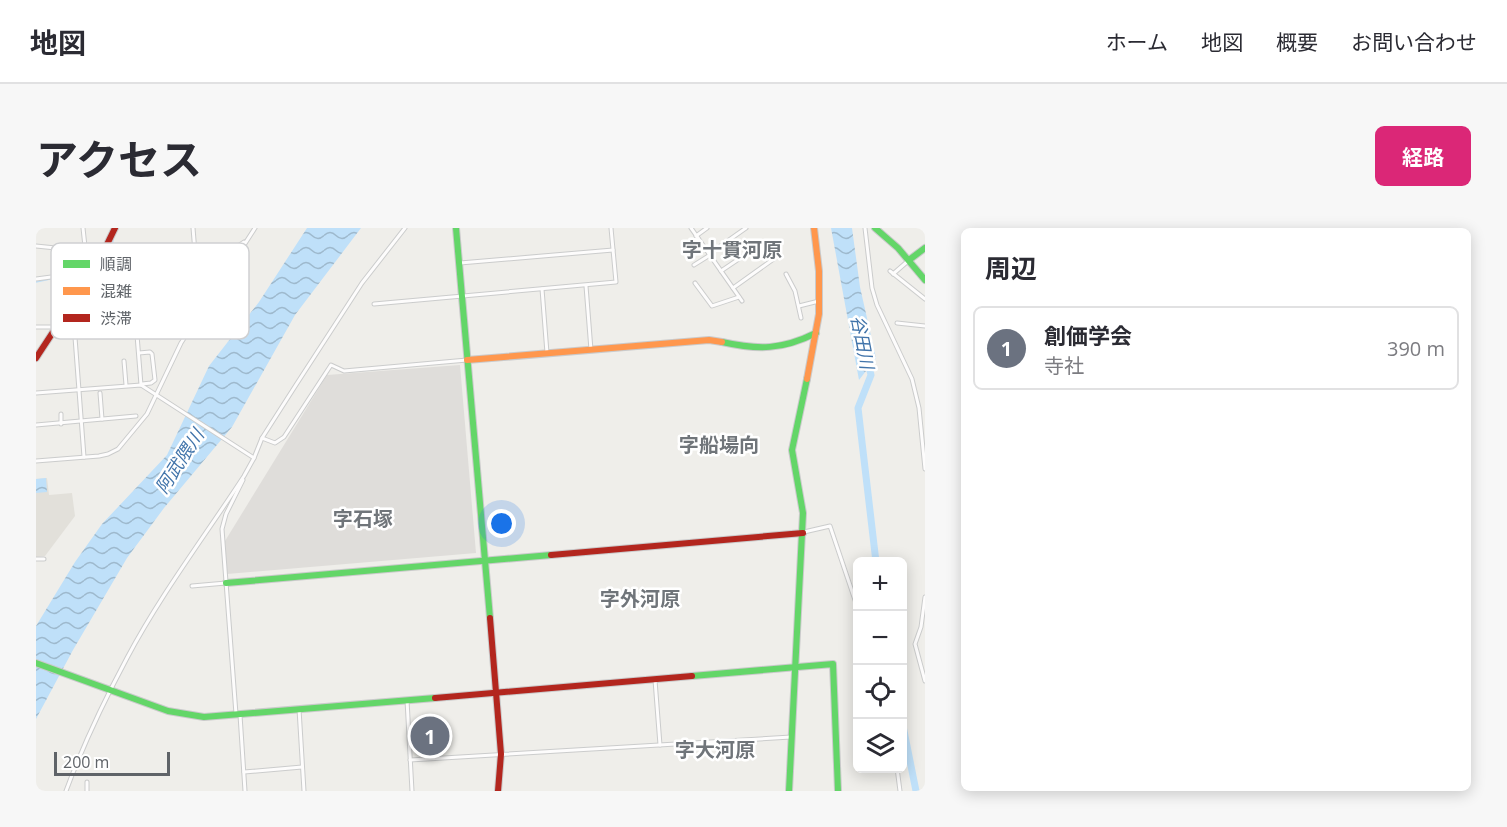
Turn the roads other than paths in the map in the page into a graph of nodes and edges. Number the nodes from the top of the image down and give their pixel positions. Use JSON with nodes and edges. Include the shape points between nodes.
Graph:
{"nodes":[{"id":1,"x":83,"y":228,"type":"edge"},
{"id":2,"x":116,"y":228,"type":"edge"},
{"id":3,"x":193,"y":228,"type":"edge"},
{"id":4,"x":255,"y":228,"type":"edge"},
{"id":5,"x":405,"y":228,"type":"edge"},
{"id":6,"x":456,"y":228,"type":"edge"},
{"id":7,"x":611,"y":228,"type":"edge"},
{"id":8,"x":691,"y":228,"type":"edge"},
{"id":9,"x":707,"y":228,"type":"edge"},
{"id":10,"x":746,"y":228,"type":"edge"},
{"id":11,"x":814,"y":228,"type":"edge"},
{"id":12,"x":865,"y":228,"type":"edge"},
{"id":13,"x":875,"y":228,"type":"edge"},
{"id":14,"x":697,"y":237,"type":"junction"},
{"id":15,"x":245,"y":242,"type":"edge"},
{"id":16,"x":84,"y":243,"type":"edge"},
{"id":17,"x":108,"y":243,"type":"edge"},
{"id":18,"x":194,"y":243,"type":"edge"},
{"id":19,"x":690,"y":243,"type":"dead end"},
{"id":20,"x":761,"y":244,"type":"dead end"},
{"id":21,"x":36,"y":246,"type":"edge"},
{"id":22,"x":51,"y":248,"type":"edge"},
{"id":23,"x":925,"y":248,"type":"edge"},
{"id":24,"x":613,"y":250,"type":"junction"},
{"id":25,"x":709,"y":255,"type":"junction"},
{"id":26,"x":775,"y":258,"type":"dead end"},
{"id":27,"x":909,"y":260,"type":"junction"},
{"id":28,"x":459,"y":263,"type":"junction"},
{"id":29,"x":694,"y":265,"type":"dead end"},
{"id":30,"x":721,"y":271,"type":"junction"},
{"id":31,"x":786,"y":274,"type":"dead end"},
{"id":32,"x":51,"y":276,"type":"edge"},
{"id":33,"x":36,"y":279,"type":"edge"},
{"id":34,"x":925,"y":280,"type":"edge"},
{"id":35,"x":696,"y":283,"type":"dead end"},
{"id":36,"x":586,"y":285,"type":"junction"},
{"id":37,"x":733,"y":288,"type":"junction"},
{"id":38,"x":542,"y":289,"type":"junction"},
{"id":39,"x":462,"y":296,"type":"junction"},
{"id":40,"x":739,"y":297,"type":"junction"},
{"id":41,"x":925,"y":299,"type":"edge"},
{"id":42,"x":819,"y":301,"type":"junction"},
{"id":43,"x":742,"y":302,"type":"dead end"},
{"id":44,"x":374,"y":304,"type":"dead end"},
{"id":45,"x":799,"y":306,"type":"junction"},
{"id":46,"x":801,"y":318,"type":"dead end"},
{"id":47,"x":897,"y":323,"type":"dead end"},
{"id":48,"x":925,"y":326,"type":"edge"},
{"id":49,"x":36,"y":327,"type":"edge"},
{"id":50,"x":51,"y":328,"type":"edge"},
{"id":51,"x":816,"y":333,"type":"junction"},
{"id":52,"x":51,"y":337,"type":"edge"},
{"id":53,"x":75,"y":339,"type":"edge"},
{"id":54,"x":138,"y":339,"type":"edge"},
{"id":55,"x":184,"y":339,"type":"edge"},
{"id":56,"x":591,"y":350,"type":"junction"},
{"id":57,"x":139,"y":353,"type":"junction"},
{"id":58,"x":547,"y":353,"type":"junction"},
{"id":59,"x":36,"y":358,"type":"edge"},
{"id":60,"x":467,"y":360,"type":"junction"},
{"id":61,"x":124,"y":361,"type":"dead end"},
{"id":62,"x":126,"y":385,"type":"junction"},
{"id":63,"x":141,"y":385,"type":"junction"},
{"id":64,"x":77,"y":389,"type":"junction"},
{"id":65,"x":36,"y":393,"type":"edge"},
{"id":66,"x":100,"y":393,"type":"dead end"},
{"id":67,"x":157,"y":396,"type":"junction"},
{"id":68,"x":61,"y":414,"type":"dead end"},
{"id":69,"x":136,"y":416,"type":"dead end"},
{"id":70,"x":102,"y":419,"type":"junction"},
{"id":71,"x":81,"y":422,"type":"junction"},
{"id":72,"x":61,"y":424,"type":"junction"},
{"id":73,"x":36,"y":425,"type":"edge"},
{"id":74,"x":262,"y":438,"type":"junction"},
{"id":75,"x":84,"y":457,"type":"junction"},
{"id":76,"x":253,"y":457,"type":"junction"},
{"id":77,"x":36,"y":461,"type":"edge"},
{"id":78,"x":925,"y":469,"type":"edge"},
{"id":79,"x":244,"y":476,"type":"junction"},
{"id":80,"x":803,"y":533,"type":"junction"},
{"id":81,"x":36,"y":559,"type":"edge"},
{"id":82,"x":44,"y":559,"type":"dead end"},
{"id":83,"x":485,"y":560,"type":"junction"},
{"id":84,"x":226,"y":582,"type":"junction"},
{"id":85,"x":192,"y":586,"type":"dead end"},
{"id":86,"x":853,"y":594,"type":"edge"},
{"id":87,"x":925,"y":597,"type":"edge"},
{"id":88,"x":36,"y":663,"type":"edge"},
{"id":89,"x":796,"y":667,"type":"junction"},
{"id":90,"x":654,"y":678,"type":"junction"},
{"id":91,"x":925,"y":681,"type":"edge"},
{"id":92,"x":109,"y":691,"type":"junction"},
{"id":93,"x":497,"y":692,"type":"junction"},
{"id":94,"x":407,"y":700,"type":"junction"},
{"id":95,"x":298,"y":709,"type":"junction"},
{"id":96,"x":238,"y":715,"type":"junction"},
{"id":97,"x":791,"y":737,"type":"junction"},
{"id":98,"x":660,"y":745,"type":"junction"},
{"id":99,"x":501,"y":754,"type":"junction"},
{"id":100,"x":410,"y":760,"type":"junction"},
{"id":101,"x":302,"y":767,"type":"junction"},
{"id":102,"x":244,"y":772,"type":"junction"},
{"id":103,"x":898,"y":773,"type":"edge"},
{"id":104,"x":87,"y":782,"type":"dead end"},
{"id":105,"x":66,"y":791,"type":"edge"},
{"id":106,"x":87,"y":791,"type":"edge"},
{"id":107,"x":245,"y":791,"type":"edge"},
{"id":108,"x":304,"y":791,"type":"edge"},
{"id":109,"x":411,"y":791,"type":"edge"},
{"id":110,"x":498,"y":791,"type":"edge"},
{"id":111,"x":789,"y":791,"type":"edge"},
{"id":112,"x":838,"y":791,"type":"edge"},
{"id":113,"x":900,"y":791,"type":"edge"}],
"edges":[{"from":1,"to":16,"type":"street"},
{"from":2,"to":17,"type":"street"},
{"from":3,"to":18,"type":"street"},
{"from":4,"to":15,"type":"street"},
{"from":5,"to":74,"type":"street","via":[[362,283]]},
{"from":6,"to":28,"type":"street"},
{"from":7,"to":24,"type":"street"},
{"from":8,"to":14,"type":"street"},
{"from":9,"to":14,"type":"street"},
{"from":10,"to":25,"type":"street"},
{"from":11,"to":42,"type":"street"},
{"from":12,"to":78,"type":"street","via":[[877,305],[912,379]]},
{"from":13,"to":27,"type":"street"},
{"from":14,"to":19,"type":"street"},
{"from":14,"to":25,"type":"street"},
{"from":20,"to":30,"type":"street"},
{"from":21,"to":22,"type":"street"},
{"from":23,"to":27,"type":"street"},
{"from":24,"to":28,"type":"street"},
{"from":24,"to":36,"type":"street","via":[[616,282]]},
{"from":25,"to":29,"type":"street"},
{"from":25,"to":30,"type":"street"},
{"from":26,"to":37,"type":"street"},
{"from":27,"to":34,"type":"street"},
{"from":27,"to":41,"type":"street","via":[[892,272]]},
{"from":28,"to":39,"type":"street"},
{"from":30,"to":37,"type":"street"},
{"from":31,"to":45,"type":"street"},
{"from":32,"to":33,"type":"street"},
{"from":35,"to":40,"type":"street","via":[[712,306]]},
{"from":36,"to":38,"type":"street"},
{"from":36,"to":56,"type":"street"},
{"from":37,"to":40,"type":"street"},
{"from":38,"to":39,"type":"street"},
{"from":38,"to":58,"type":"street"},
{"from":39,"to":44,"type":"street"},
{"from":39,"to":60,"type":"street"},
{"from":40,"to":43,"type":"street"},
{"from":42,"to":45,"type":"street"},
{"from":42,"to":51,"type":"street"},
{"from":45,"to":46,"type":"street"},
{"from":47,"to":48,"type":"street"},
{"from":49,"to":50,"type":"street"},
{"from":51,"to":56,"type":"street","via":[[777,347],[750,348],[709,340]]},
{"from":51,"to":80,"type":"street","via":[[792,450],[803,505]]},
{"from":52,"to":59,"type":"street"},
{"from":53,"to":64,"type":"street"},
{"from":54,"to":57,"type":"street"},
{"from":55,"to":67,"type":"street"},
{"from":56,"to":58,"type":"street"},
{"from":57,"to":63,"type":"street"},
{"from":57,"to":63,"type":"street","via":[[152,354],[155,380]]},
{"from":58,"to":60,"type":"street"},
{"from":60,"to":74,"type":"street","via":[[344,371],[330,365],[284,437],[275,443]]},
{"from":60,"to":83,"type":"street"},
{"from":61,"to":62,"type":"street"},
{"from":62,"to":63,"type":"street"},
{"from":62,"to":64,"type":"street"},
{"from":63,"to":67,"type":"street"},
{"from":64,"to":65,"type":"street"},
{"from":64,"to":71,"type":"street"},
{"from":66,"to":70,"type":"street"},
{"from":67,"to":75,"type":"street","via":[[118,448],[108,454]]},
{"from":67,"to":76,"type":"street"},
{"from":68,"to":72,"type":"street"},
{"from":69,"to":70,"type":"street"},
{"from":70,"to":71,"type":"street"},
{"from":71,"to":72,"type":"street"},
{"from":71,"to":75,"type":"street"},
{"from":72,"to":73,"type":"street"},
{"from":74,"to":76,"type":"street"},
{"from":75,"to":77,"type":"street"},
{"from":76,"to":79,"type":"street"},
{"from":79,"to":84,"type":"street","via":[[222,523]]},
{"from":79,"to":92,"type":"street","via":[[163,598]]},
{"from":80,"to":83,"type":"street"},
{"from":80,"to":86,"type":"street","via":[[830,526]]},
{"from":80,"to":89,"type":"street"},
{"from":81,"to":82,"type":"street"},
{"from":83,"to":84,"type":"street"},
{"from":83,"to":93,"type":"street"},
{"from":84,"to":85,"type":"street"},
{"from":84,"to":96,"type":"street"},
{"from":87,"to":91,"type":"street","via":[[915,644]]},
{"from":88,"to":92,"type":"street"},
{"from":89,"to":90,"type":"street"},
{"from":89,"to":97,"type":"street"},
{"from":89,"to":112,"type":"street","via":[[833,664]]},
{"from":90,"to":93,"type":"street"},
{"from":90,"to":98,"type":"street"},
{"from":92,"to":96,"type":"street","via":[[184,714]]},
{"from":92,"to":105,"type":"street"},
{"from":93,"to":94,"type":"street"},
{"from":93,"to":99,"type":"street"},
{"from":94,"to":95,"type":"street"},
{"from":94,"to":100,"type":"street"},
{"from":95,"to":96,"type":"street"},
{"from":95,"to":101,"type":"street"},
{"from":96,"to":102,"type":"street"},
{"from":97,"to":98,"type":"street"},
{"from":97,"to":111,"type":"street"},
{"from":98,"to":99,"type":"street"},
{"from":99,"to":100,"type":"street"},
{"from":99,"to":110,"type":"street"},
{"from":100,"to":109,"type":"street"},
{"from":101,"to":102,"type":"street"},
{"from":101,"to":108,"type":"street"},
{"from":102,"to":107,"type":"street"},
{"from":103,"to":113,"type":"street"},
{"from":104,"to":106,"type":"street"}]}
